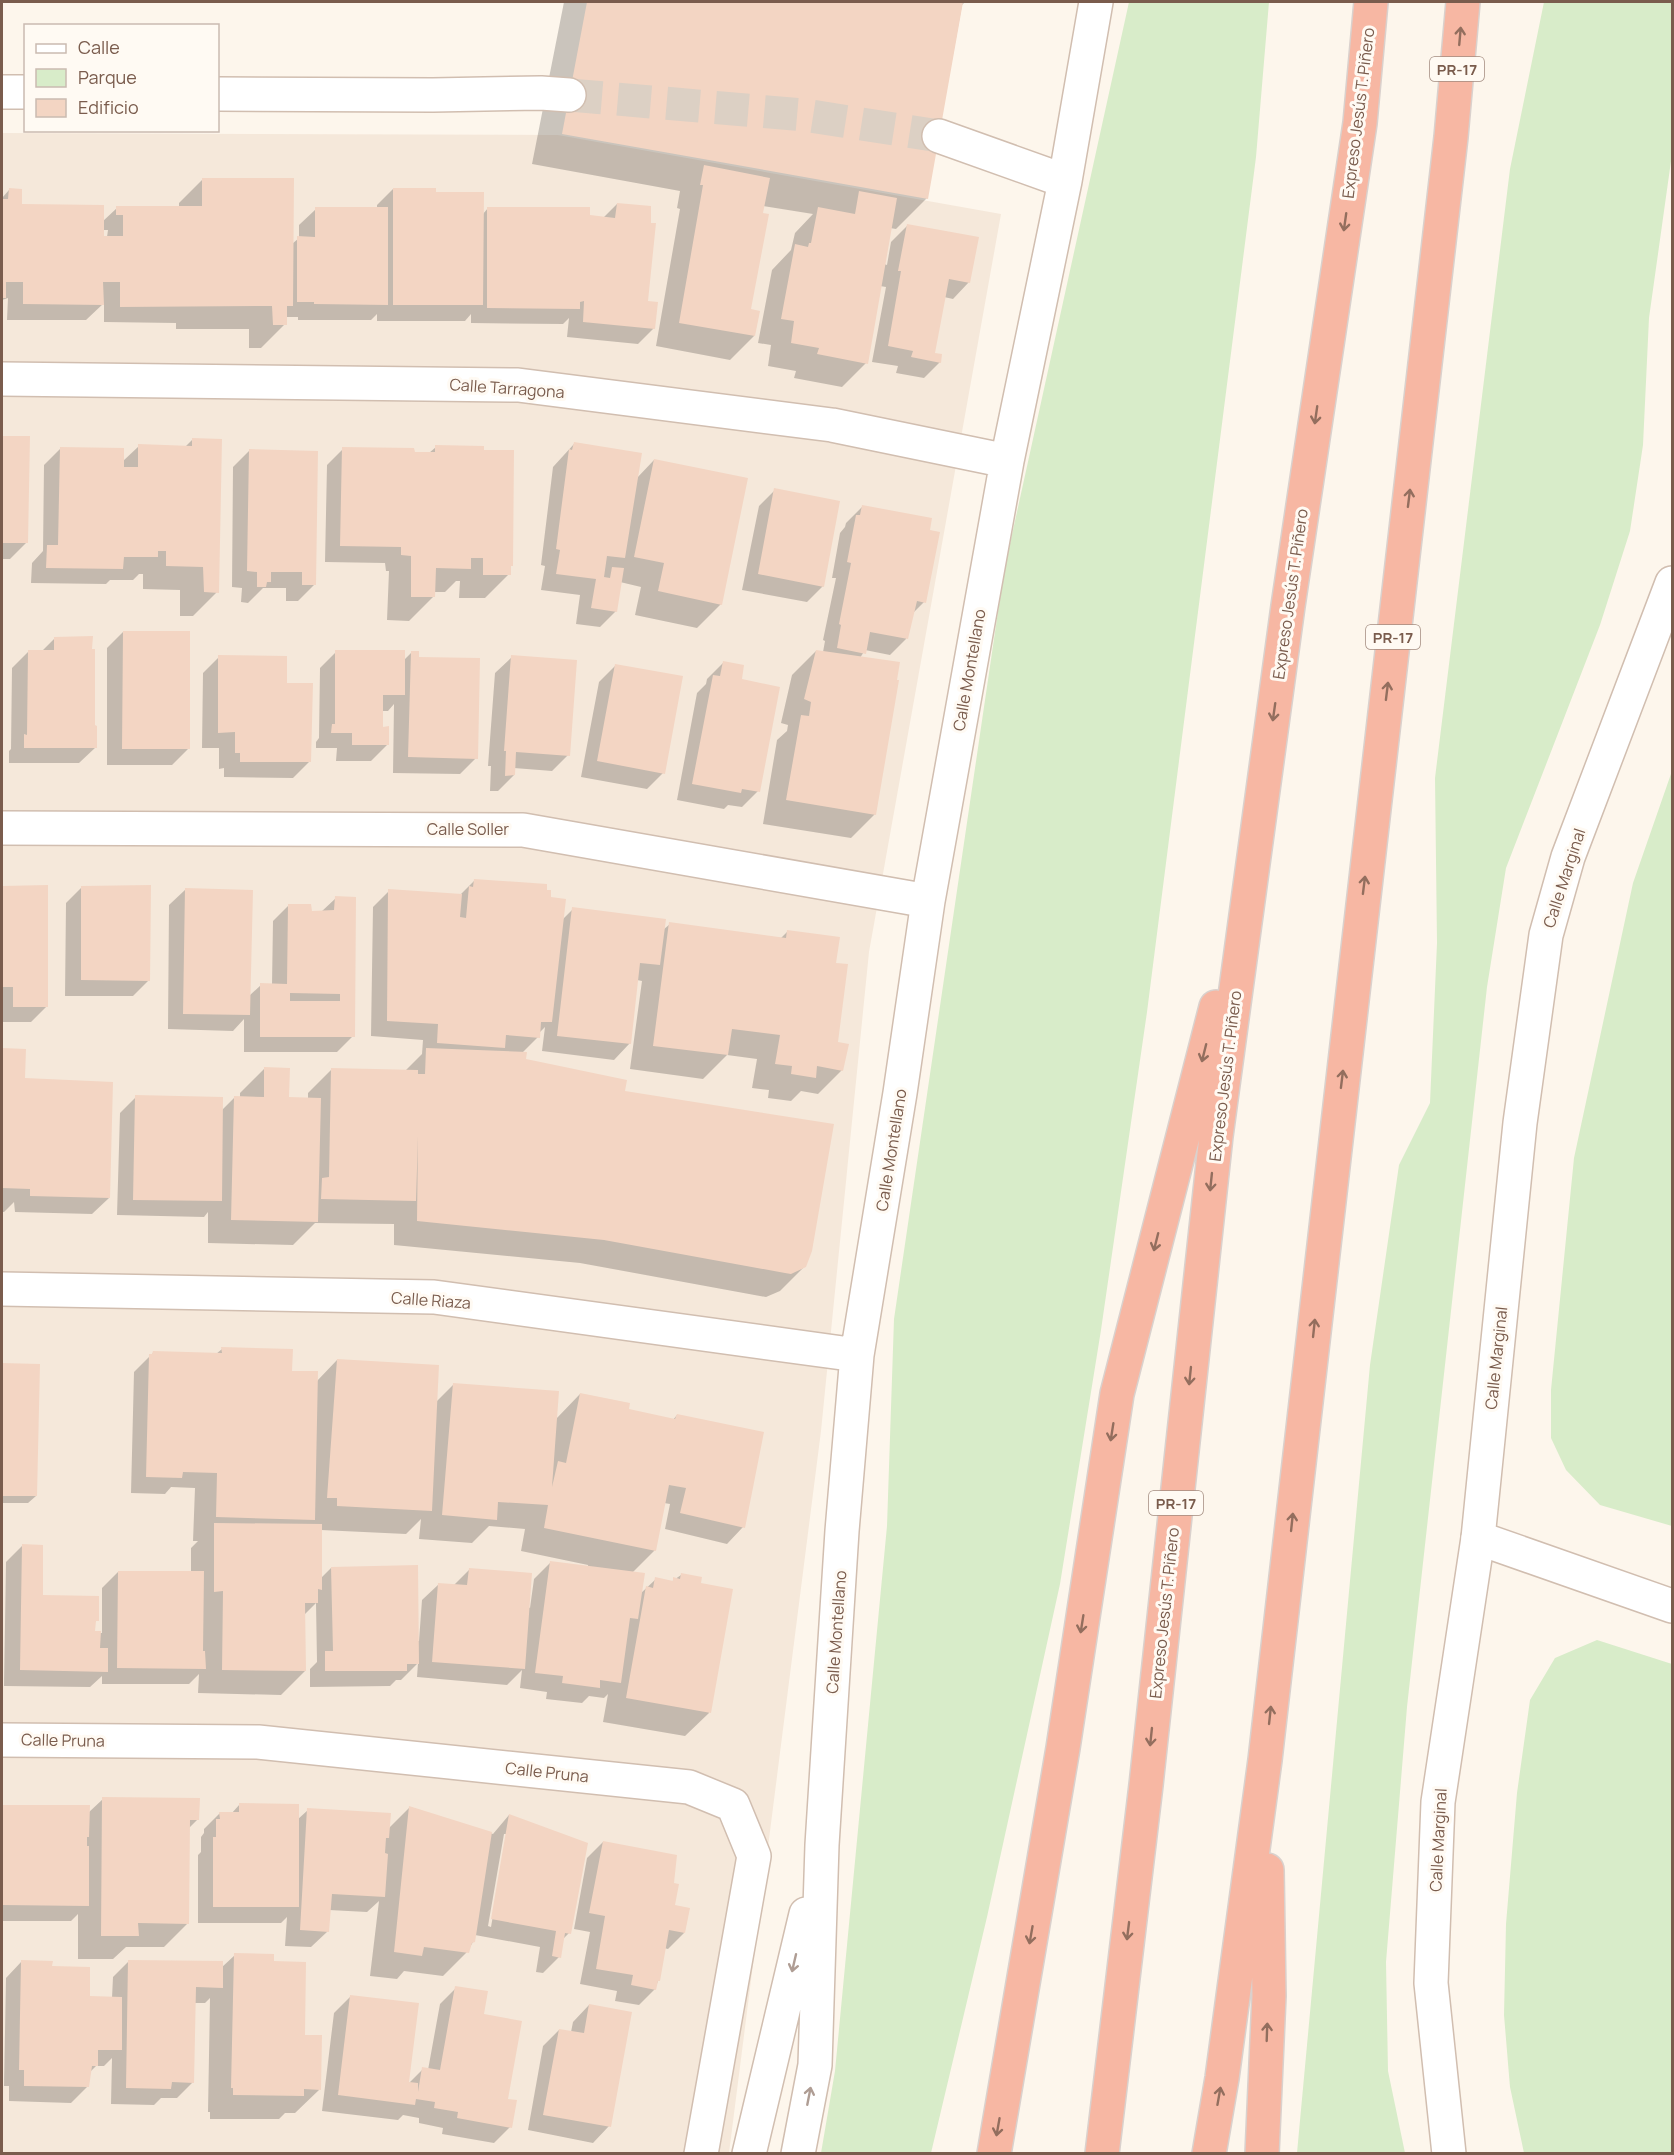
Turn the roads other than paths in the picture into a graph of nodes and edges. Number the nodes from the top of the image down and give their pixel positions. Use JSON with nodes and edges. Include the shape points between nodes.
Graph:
{"nodes":[{"id":1,"x":1096,"y":2,"type":"edge"},
{"id":2,"x":1371,"y":2,"type":"edge"},
{"id":3,"x":1462,"y":2,"type":"edge"},
{"id":4,"x":2,"y":92,"type":"edge"},
{"id":5,"x":24,"y":92,"type":"edge"},
{"id":6,"x":219,"y":94,"type":"edge"},
{"id":7,"x":569,"y":95,"type":"tunnel mouth"},
{"id":8,"x":939,"y":136,"type":"tunnel mouth"},
{"id":9,"x":1065,"y":181,"type":"junction"},
{"id":10,"x":2,"y":380,"type":"edge"},
{"id":11,"x":1007,"y":461,"type":"junction"},
{"id":12,"x":1672,"y":583,"type":"edge"},
{"id":13,"x":2,"y":828,"type":"edge"},
{"id":14,"x":1254,"y":854,"type":"junction"},
{"id":15,"x":928,"y":901,"type":"junction"},
{"id":16,"x":2,"y":1289,"type":"edge"},
{"id":17,"x":857,"y":1355,"type":"junction"},
{"id":18,"x":1478,"y":1538,"type":"junction"},
{"id":19,"x":1672,"y":1606,"type":"edge"},
{"id":20,"x":2,"y":1740,"type":"edge"},
{"id":21,"x":1265,"y":1760,"type":"junction"},
{"id":22,"x":822,"y":1845,"type":"junction"},
{"id":23,"x":701,"y":2154,"type":"edge"},
{"id":24,"x":749,"y":2154,"type":"edge"},
{"id":25,"x":798,"y":2154,"type":"edge"},
{"id":26,"x":994,"y":2154,"type":"edge"},
{"id":27,"x":1102,"y":2154,"type":"edge"},
{"id":28,"x":1209,"y":2154,"type":"edge"},
{"id":29,"x":1262,"y":2154,"type":"edge"},
{"id":30,"x":1449,"y":2154,"type":"edge"}],
"edges":[{"from":1,"to":9,"type":"street","name":"Calle Montellano"},
{"from":2,"to":14,"type":"highway","name":"Expreso Jesús T. Piñero","number":"PR-17","one_way":true,"via":[[1359,123]]},
{"from":21,"to":3,"type":"highway","number":"PR-17","one_way":true,"via":[[1451,137]]},
{"from":4,"to":5,"type":"street"},
{"from":6,"to":7,"type":"street"},
{"from":8,"to":9,"type":"street"},
{"from":9,"to":11,"type":"street","name":"Calle Montellano"},
{"from":10,"to":11,"type":"street","name":"Calle Tarragona","via":[[518,386],[832,425]]},
{"from":11,"to":15,"type":"street","name":"Calle Montellano"},
{"from":12,"to":18,"type":"street","name":"Calle Marginal","via":[[1568,857],[1546,935],[1520,1123]]},
{"from":13,"to":15,"type":"street","name":"Calle Soller","via":[[523,830]]},
{"from":14,"to":26,"type":"highway","one_way":true,"via":[[1117,1394],[1063,1748]]},
{"from":14,"to":27,"type":"highway","name":"Expreso Jesús T. Piñero","number":"PR-17","one_way":true,"via":[[1216,1136]]},
{"from":15,"to":17,"type":"street","name":"Calle Montellano"},
{"from":16,"to":17,"type":"street","name":"Calle Riaza","via":[[434,1297]]},
{"from":17,"to":22,"type":"street","name":"Calle Montellano"},
{"from":18,"to":19,"type":"street"},
{"from":18,"to":30,"type":"street","name":"Calle Marginal","via":[[1438,1802],[1431,1983]]},
{"from":20,"to":23,"type":"street","name":"Calle Pruna","via":[[258,1743],[689,1787],[733,1806],[754,1856]]},
{"from":28,"to":21,"type":"highway","number":"PR-17","one_way":true},
{"from":29,"to":21,"type":"highway","one_way":true,"via":[[1269,1996]]},
{"from":22,"to":24,"type":"street","name":"Calle Montellano","one_way":true},
{"from":25,"to":22,"type":"street","name":"Calle Montellano","one_way":true,"via":[[815,2065]]}]}
